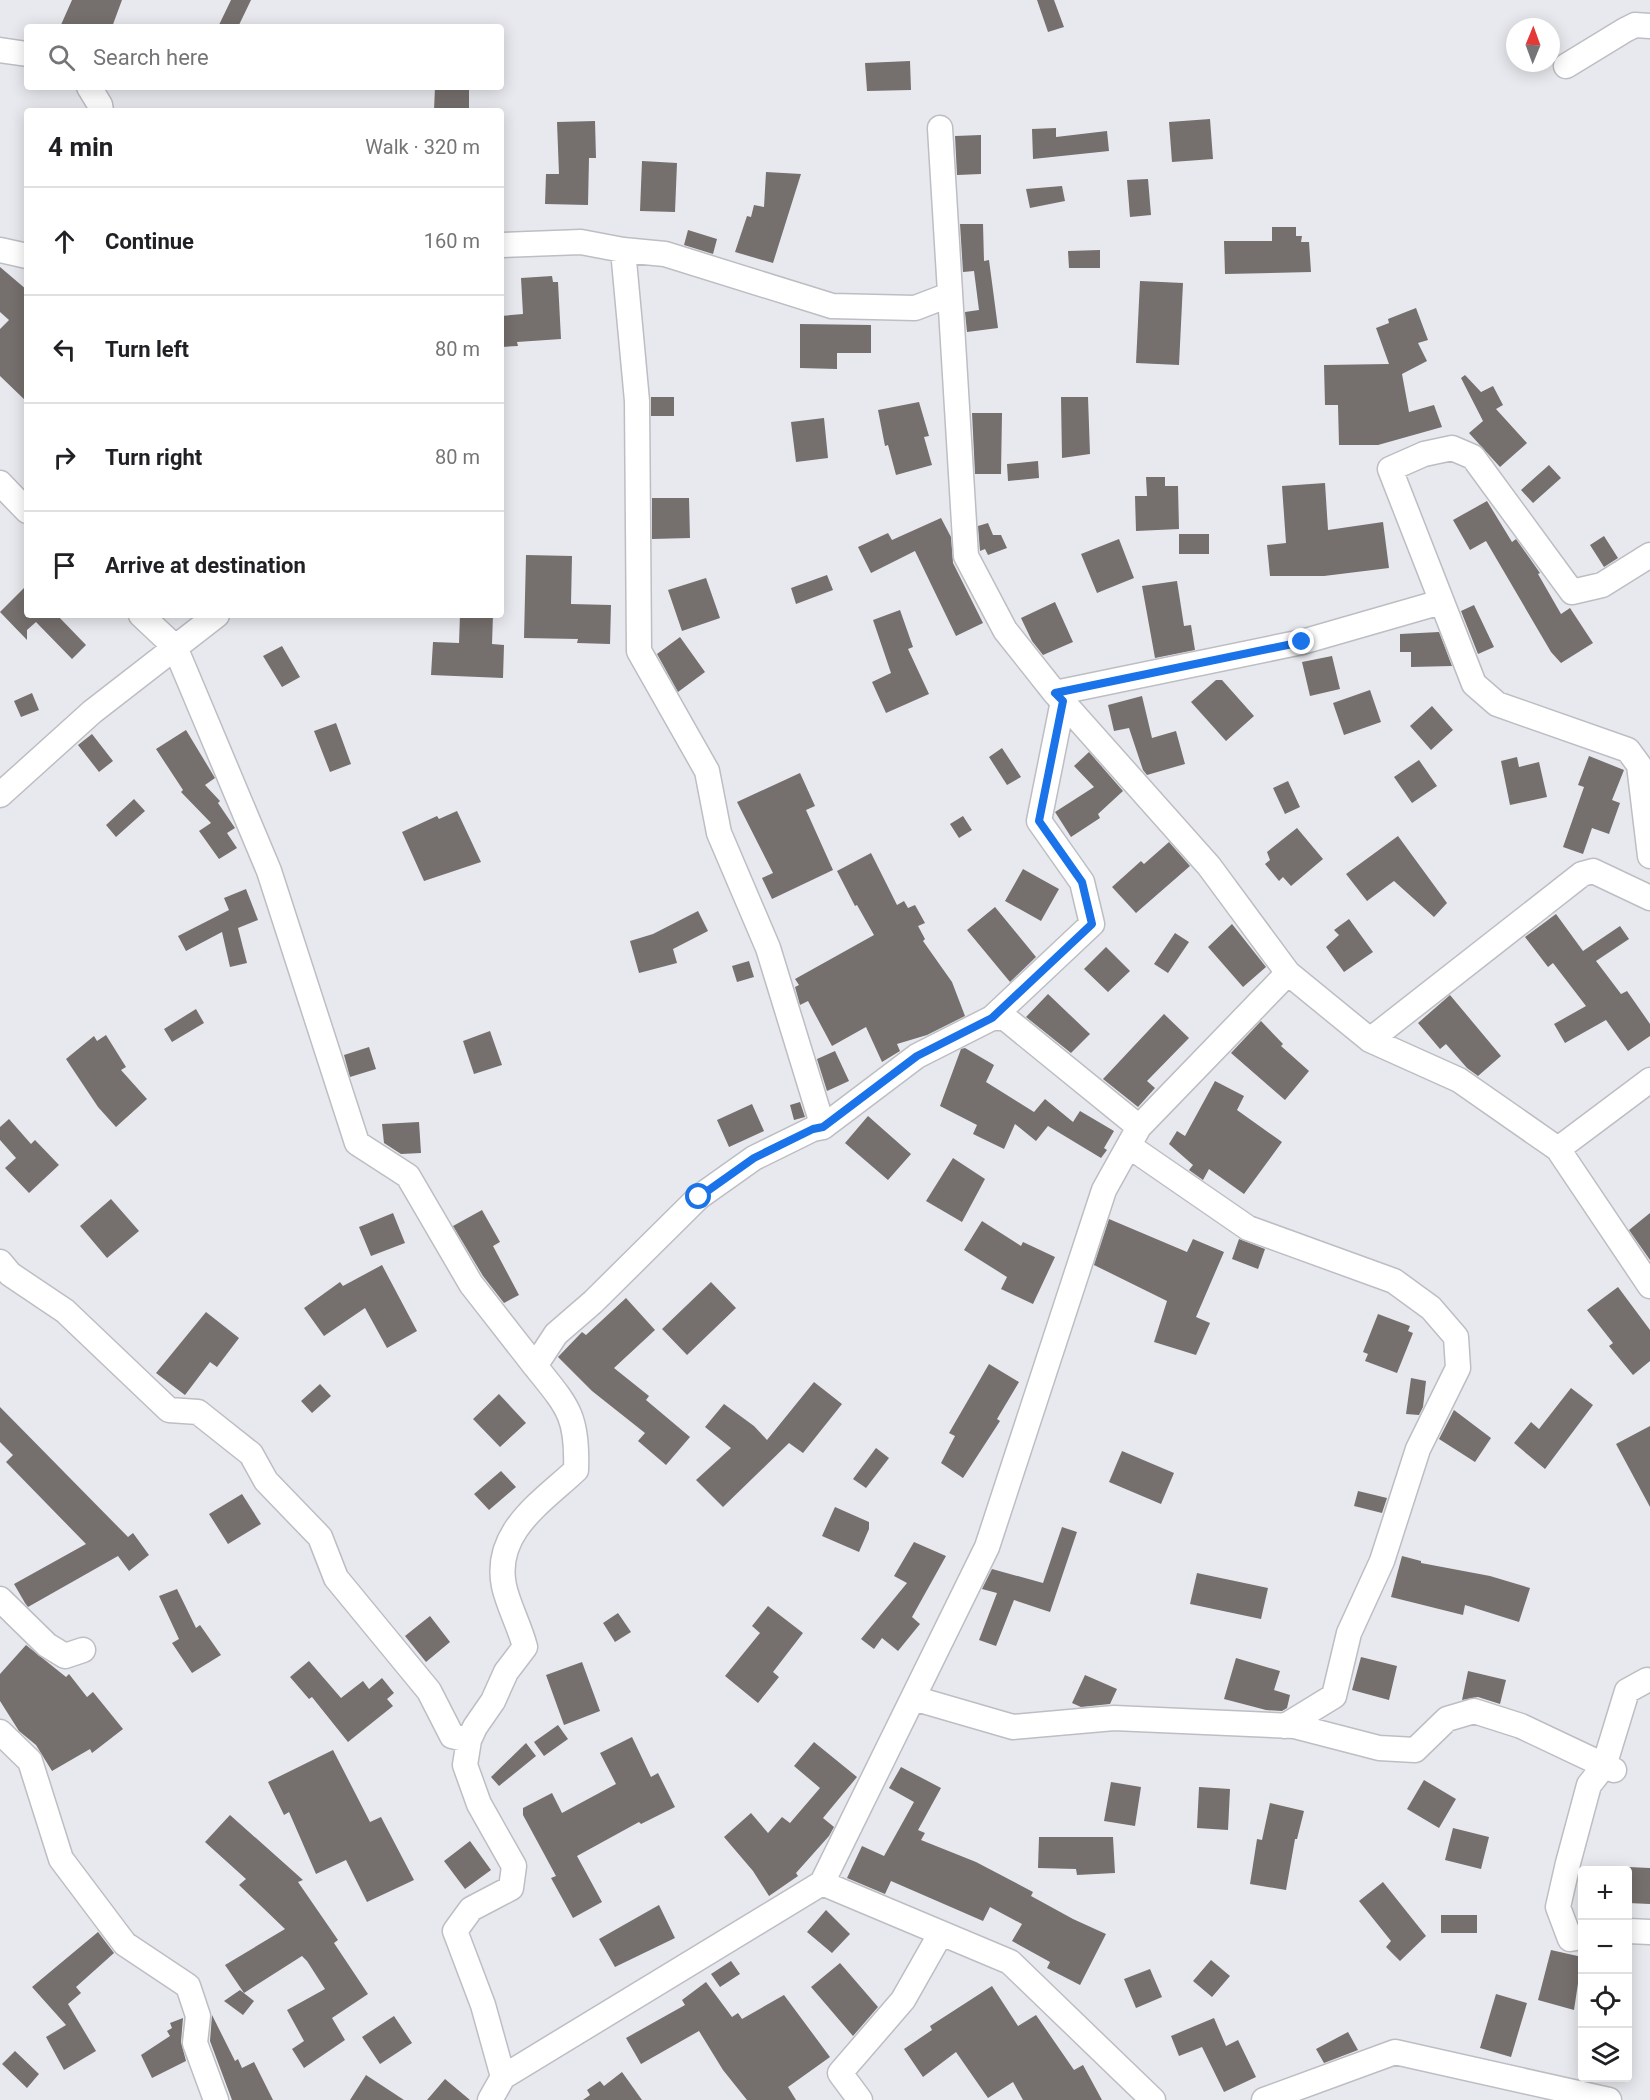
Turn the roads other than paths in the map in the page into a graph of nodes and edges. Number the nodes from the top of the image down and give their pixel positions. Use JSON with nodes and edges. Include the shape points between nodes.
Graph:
{"nodes":[{"id":1,"x":1650,"y":26,"type":"edge"},
{"id":2,"x":0,"y":50,"type":"edge"},
{"id":3,"x":24,"y":54,"type":"edge"},
{"id":4,"x":1566,"y":66,"type":"dead end"},
{"id":5,"x":91,"y":90,"type":"edge"},
{"id":6,"x":100,"y":108,"type":"edge"},
{"id":7,"x":940,"y":128,"type":"dead end"},
{"id":8,"x":504,"y":245,"type":"edge"},
{"id":9,"x":0,"y":250,"type":"edge"},
{"id":10,"x":623,"y":250,"type":"junction"},
{"id":11,"x":24,"y":255,"type":"edge"},
{"id":12,"x":949,"y":295,"type":"junction"},
{"id":13,"x":0,"y":483,"type":"edge"},
{"id":14,"x":24,"y":508,"type":"edge"},
{"id":15,"x":1650,"y":555,"type":"edge"},
{"id":16,"x":1441,"y":602,"type":"junction"},
{"id":17,"x":144,"y":618,"type":"edge"},
{"id":18,"x":213,"y":618,"type":"edge"},
{"id":19,"x":175,"y":647,"type":"junction"},
{"id":20,"x":1059,"y":697,"type":"junction"},
{"id":21,"x":0,"y":795,"type":"edge"},
{"id":22,"x":1650,"y":856,"type":"edge"},
{"id":23,"x":1650,"y":898,"type":"edge"},
{"id":24,"x":1288,"y":973,"type":"junction"},
{"id":25,"x":992,"y":1018,"type":"junction"},
{"id":26,"x":1370,"y":1040,"type":"junction"},
{"id":27,"x":1650,"y":1080,"type":"edge"},
{"id":28,"x":823,"y":1127,"type":"junction"},
{"id":29,"x":1134,"y":1136,"type":"junction"},
{"id":30,"x":1558,"y":1149,"type":"junction"},
{"id":31,"x":0,"y":1262,"type":"edge"},
{"id":32,"x":1650,"y":1286,"type":"edge"},
{"id":33,"x":535,"y":1366,"type":"junction"},
{"id":34,"x":0,"y":1599,"type":"edge"},
{"id":35,"x":83,"y":1650,"type":"dead end"},
{"id":36,"x":1647,"y":1680,"type":"dead end"},
{"id":37,"x":913,"y":1698,"type":"junction"},
{"id":38,"x":1285,"y":1726,"type":"junction"},
{"id":39,"x":0,"y":1732,"type":"edge"},
{"id":40,"x":469,"y":1740,"type":"junction"},
{"id":41,"x":1609,"y":1768,"type":"junction"},
{"id":42,"x":822,"y":1883,"type":"junction"},
{"id":43,"x":1632,"y":1931,"type":"edge"},
{"id":44,"x":1650,"y":1932,"type":"edge"},
{"id":45,"x":941,"y":1933,"type":"junction"},
{"id":46,"x":1578,"y":1937,"type":"edge"},
{"id":47,"x":503,"y":2077,"type":"junction"},
{"id":48,"x":1518,"y":2090,"type":"edge"},
{"id":49,"x":216,"y":2100,"type":"edge"},
{"id":50,"x":490,"y":2100,"type":"edge"},
{"id":51,"x":860,"y":2100,"type":"edge"},
{"id":52,"x":1153,"y":2100,"type":"edge"},
{"id":53,"x":1264,"y":2100,"type":"edge"},
{"id":54,"x":1609,"y":2100,"type":"edge"}],
"edges":[{"from":1,"to":4,"type":"street","via":[[1635,25]]},
{"from":2,"to":3,"type":"street"},
{"from":5,"to":6,"type":"street"},
{"from":7,"to":12,"type":"street"},
{"from":8,"to":10,"type":"street","via":[[581,242]]},
{"from":9,"to":11,"type":"street"},
{"from":10,"to":12,"type":"street","via":[[665,254],[832,306],[915,308]]},
{"from":10,"to":28,"type":"street","via":[[637,401],[639,651],[707,771],[718,834],[768,948]]},
{"from":12,"to":20,"type":"street","via":[[966,556],[1005,630]]},
{"from":13,"to":14,"type":"street"},
{"from":15,"to":16,"type":"street","via":[[1602,585],[1572,592],[1473,457],[1452,448],[1434,452],[1390,470]]},
{"from":16,"to":20,"type":"street","via":[[1302,642]]},
{"from":16,"to":22,"type":"street","via":[[1474,684],[1497,704],[1628,750],[1639,765]]},
{"from":17,"to":19,"type":"street"},
{"from":18,"to":19,"type":"street"},
{"from":19,"to":21,"type":"street","via":[[92,712]]},
{"from":19,"to":33,"type":"street","via":[[268,871],[357,1143],[408,1176],[471,1284]]},
{"from":20,"to":24,"type":"street","via":[[1209,866]]},
{"from":20,"to":25,"type":"street","via":[[1039,821],[1082,882],[1092,924]]},
{"from":23,"to":26,"type":"street","via":[[1593,871],[1582,874]]},
{"from":24,"to":26,"type":"street"},
{"from":24,"to":29,"type":"street"},
{"from":25,"to":28,"type":"street","via":[[917,1056]]},
{"from":25,"to":29,"type":"street","via":[[1005,1018]]},
{"from":26,"to":30,"type":"street","via":[[1459,1080]]},
{"from":27,"to":30,"type":"street"},
{"from":28,"to":33,"type":"street","via":[[754,1158],[699,1197],[556,1334]]},
{"from":29,"to":37,"type":"street","via":[[1104,1190],[987,1547]]},
{"from":29,"to":38,"type":"street","via":[[1248,1228],[1394,1281],[1431,1308],[1456,1337],[1458,1368],[1418,1449],[1382,1561],[1349,1633],[1334,1696]]},
{"from":30,"to":32,"type":"street"},
{"from":31,"to":40,"type":"street","via":[[10,1274],[65,1311],[169,1410],[198,1412],[251,1454],[266,1481],[320,1537],[336,1578],[429,1691],[452,1736]]},
{"from":33,"to":40,"type":"street","via":[[567,1405],[577,1438],[576,1470],[508,1537],[504,1585],[525,1647],[506,1672]]},
{"from":34,"to":35,"type":"street","via":[[46,1644],[64,1656]]},
{"from":36,"to":41,"type":"street","via":[[1627,1691]]},
{"from":37,"to":38,"type":"street","via":[[1013,1727],[1114,1718]]},
{"from":37,"to":42,"type":"street"},
{"from":38,"to":41,"type":"street","via":[[1378,1748],[1415,1750],[1448,1719],[1474,1711],[1521,1726]]},
{"from":39,"to":49,"type":"street","via":[[30,1761],[61,1859],[125,1944],[188,1986],[198,2016],[195,2043]]},
{"from":40,"to":47,"type":"street","via":[[465,1765],[468,1775],[479,1804],[514,1866],[511,1888],[471,1909],[455,1931],[483,2005]]},
{"from":41,"to":46,"type":"street","via":[[1589,1785],[1558,1907],[1570,1939]]},
{"from":42,"to":45,"type":"street"},
{"from":42,"to":47,"type":"street"},
{"from":43,"to":44,"type":"street"},
{"from":45,"to":51,"type":"street","via":[[903,2000],[840,2073]]},
{"from":45,"to":52,"type":"street","via":[[1010,1962]]},
{"from":47,"to":50,"type":"street"},
{"from":48,"to":53,"type":"street","via":[[1395,2052]]},
{"from":48,"to":54,"type":"street"}]}
